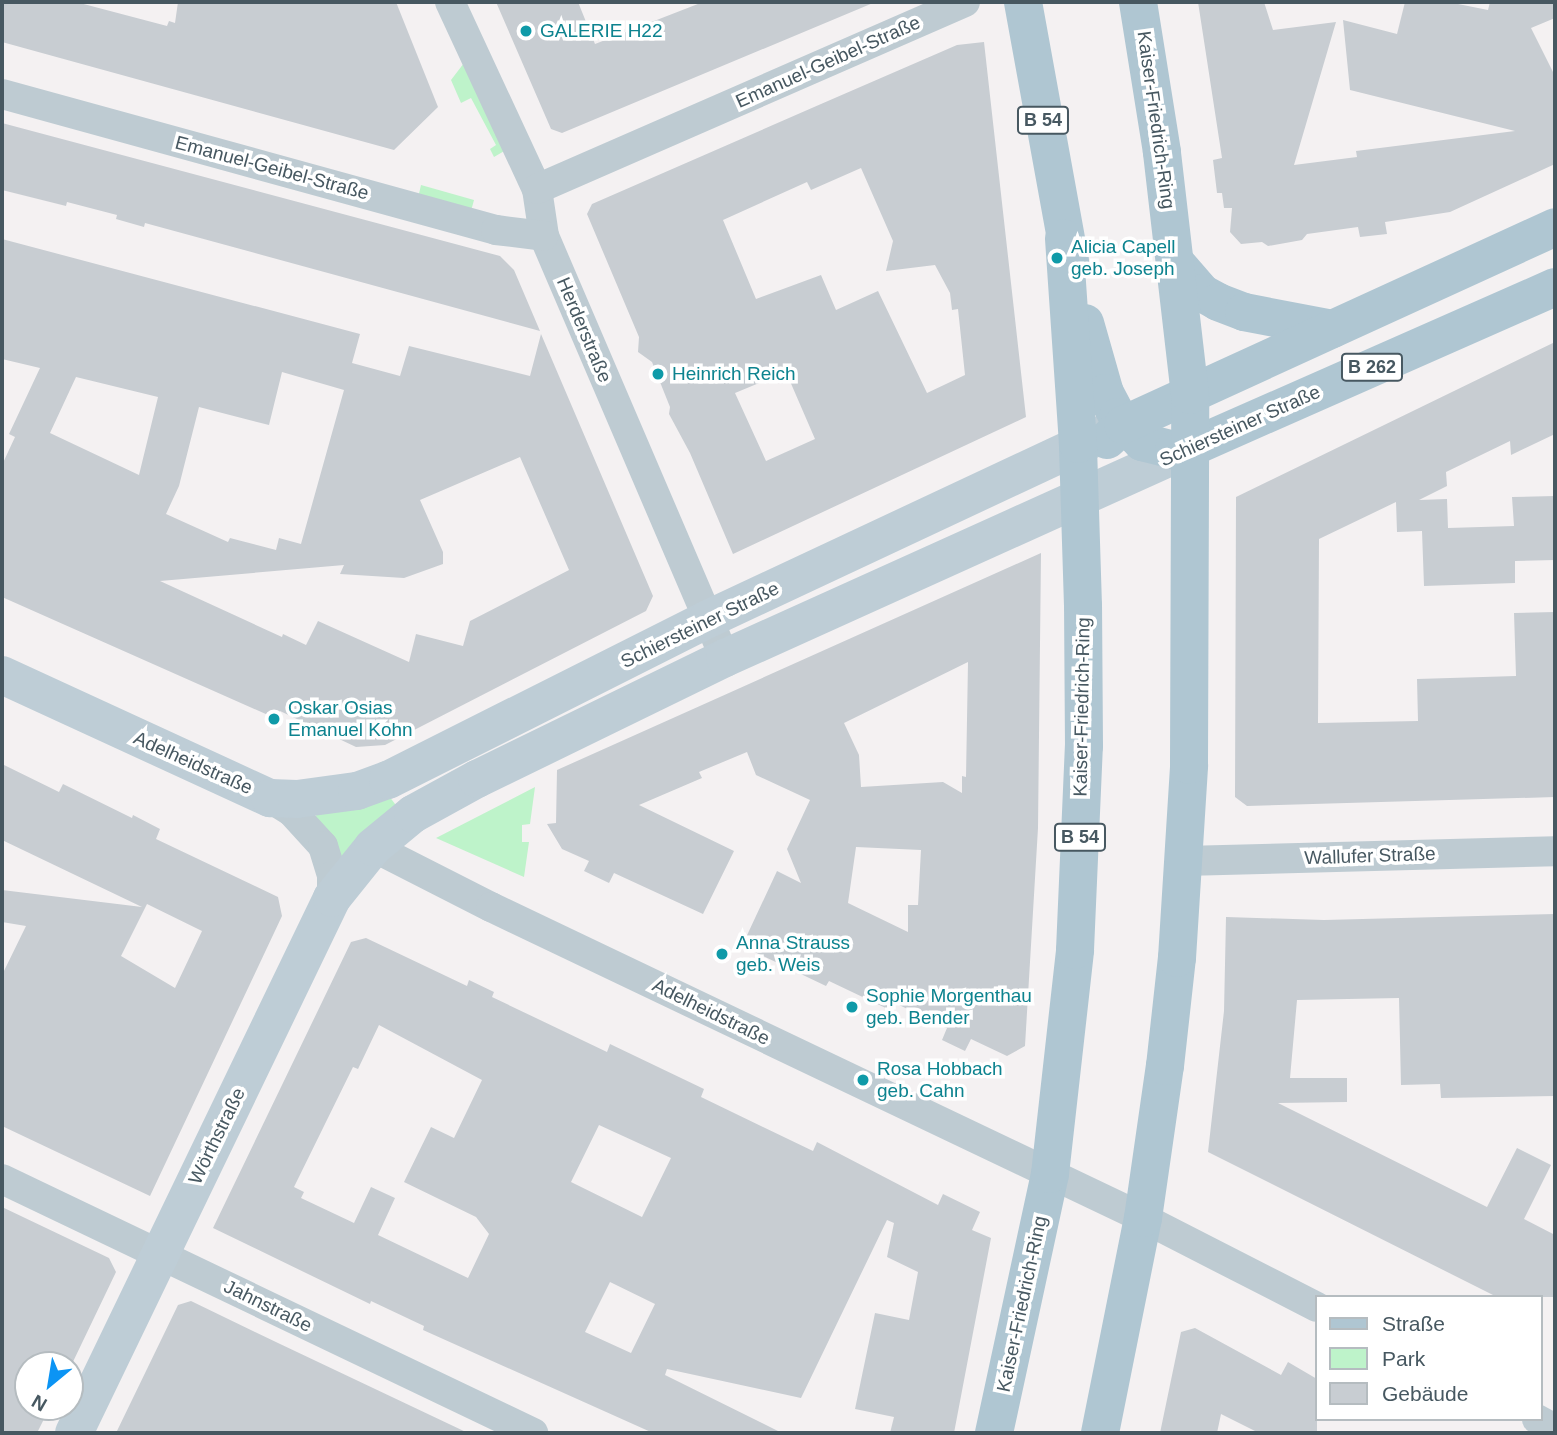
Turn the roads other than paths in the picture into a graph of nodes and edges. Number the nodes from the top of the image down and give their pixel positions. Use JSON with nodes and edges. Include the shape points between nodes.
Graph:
{"nodes":[{"id":1,"x":450,"y":2,"type":"edge"},
{"id":2,"x":965,"y":2,"type":"edge"},
{"id":3,"x":1023,"y":2,"type":"edge"},
{"id":4,"x":1138,"y":2,"type":"edge"},
{"id":5,"x":2,"y":93,"type":"edge"},
{"id":6,"x":537,"y":189,"type":"junction"},
{"id":7,"x":1555,"y":227,"type":"edge"},
{"id":8,"x":544,"y":236,"type":"junction"},
{"id":9,"x":1064,"y":238,"type":"junction"},
{"id":10,"x":1176,"y":263,"type":"junction"},
{"id":11,"x":1555,"y":287,"type":"edge"},
{"id":12,"x":1332,"y":329,"type":"junction"},
{"id":13,"x":1190,"y":395,"type":"junction"},
{"id":14,"x":1123,"y":425,"type":"junction"},
{"id":15,"x":1078,"y":444,"type":"junction"},
{"id":16,"x":1189,"y":448,"type":"junction"},
{"id":17,"x":1080,"y":498,"type":"junction"},
{"id":18,"x":708,"y":619,"type":"junction"},
{"id":19,"x":725,"y":658,"type":"junction"},
{"id":20,"x":2,"y":675,"type":"edge"},
{"id":21,"x":270,"y":798,"type":"junction"},
{"id":22,"x":373,"y":847,"type":"junction"},
{"id":23,"x":1555,"y":851,"type":"edge"},
{"id":24,"x":1184,"y":860,"type":"junction"},
{"id":25,"x":332,"y":898,"type":"junction"},
{"id":26,"x":1050,"y":1174,"type":"junction"},
{"id":27,"x":2,"y":1179,"type":"edge"},
{"id":28,"x":1143,"y":1218,"type":"junction"},
{"id":29,"x":161,"y":1254,"type":"junction"},
{"id":30,"x":1316,"y":1306,"type":"edge"},
{"id":31,"x":74,"y":1433,"type":"edge"},
{"id":32,"x":533,"y":1433,"type":"edge"},
{"id":33,"x":993,"y":1433,"type":"edge"},
{"id":34,"x":1100,"y":1433,"type":"edge"}],
"edges":[{"from":1,"to":6,"type":"street","name":"Herderstraße"},
{"from":2,"to":6,"type":"street","name":"Emanuel-Geibel-Straße"},
{"from":3,"to":9,"type":"main road","name":"Kaiser-Friedrich-Ring","number":"B 54"},
{"from":4,"to":10,"type":"main road","name":"Kaiser-Friedrich-Ring"},
{"from":5,"to":8,"type":"street","name":"Emanuel-Geibel-Straße","via":[[496,230]]},
{"from":6,"to":8,"type":"street","name":"Herderstraße"},
{"from":7,"to":12,"type":"main road","name":"Schiersteiner Straße","number":"B 262"},
{"from":8,"to":18,"type":"street","name":"Herderstraße"},
{"from":9,"to":14,"type":"main road","name":"Kaiser-Friedrich-Ring","via":[[1105,393]]},
{"from":9,"to":15,"type":"main road","name":"Kaiser-Friedrich-Ring","number":"B 54"},
{"from":10,"to":12,"type":"main road","via":[[1202,293],[1218,302],[1244,312]]},
{"from":10,"to":13,"type":"main road","name":"Kaiser-Friedrich-Ring"},
{"from":11,"to":16,"type":"main road","name":"Schiersteiner Straße","number":"B 262"},
{"from":12,"to":13,"type":"main road","name":"Schiersteiner Straße","number":"B 262"},
{"from":13,"to":14,"type":"main road","name":"Schiersteiner Straße","number":"B 262"},
{"from":13,"to":16,"type":"main road","name":"Kaiser-Friedrich-Ring"},
{"from":14,"to":15,"type":"street","name":"Schiersteiner Straße","number":"B 262"},
{"from":14,"to":16,"type":"main road","name":"Kaiser-Friedrich-Ring","via":[[1151,447]]},
{"from":14,"to":17,"type":"main road","name":"Schiersteiner Straße","number":"B 262","via":[[1094,457]]},
{"from":15,"to":17,"type":"main road","name":"Kaiser-Friedrich-Ring","number":"B 54"},
{"from":15,"to":18,"type":"street","name":"Schiersteiner Straße"},
{"from":16,"to":17,"type":"street","name":"Schiersteiner Straße","number":"B 262"},
{"from":16,"to":24,"type":"main road","name":"Kaiser-Friedrich-Ring","via":[[1191,630]]},
{"from":17,"to":19,"type":"street","name":"Schiersteiner Straße"},
{"from":17,"to":26,"type":"main road","name":"Kaiser-Friedrich-Ring","number":"B 54","via":[[1084,746],[1075,950]]},
{"from":18,"to":19,"type":"street","name":"Herderstraße"},
{"from":18,"to":21,"type":"street","name":"Schiersteiner Straße","via":[[388,780],[356,791]]},
{"from":19,"to":22,"type":"street","name":"Schiersteiner Straße","via":[[477,779],[413,814]]},
{"from":20,"to":21,"type":"street","name":"Adelheidstraße"},
{"from":21,"to":25,"type":"street","name":"Adelheidstraße","via":[[291,811],[323,846],[332,876]]},
{"from":22,"to":25,"type":"street","name":"Wörthstraße"},
{"from":22,"to":26,"type":"street","name":"Adelheidstraße"},
{"from":23,"to":24,"type":"street","name":"Wallufer Straße"},
{"from":24,"to":28,"type":"main road","name":"Kaiser-Friedrich-Ring","via":[[1167,1052]]},
{"from":25,"to":29,"type":"street","name":"Wörthstraße"},
{"from":26,"to":28,"type":"street"},
{"from":26,"to":33,"type":"main road","name":"Kaiser-Friedrich-Ring","number":"B 54"},
{"from":27,"to":29,"type":"street","name":"Jahnstraße"},
{"from":28,"to":30,"type":"street"},
{"from":28,"to":34,"type":"main road","name":"Kaiser-Friedrich-Ring"},
{"from":29,"to":31,"type":"street","name":"Wörthstraße"},
{"from":29,"to":32,"type":"street","name":"Jahnstraße"}]}
